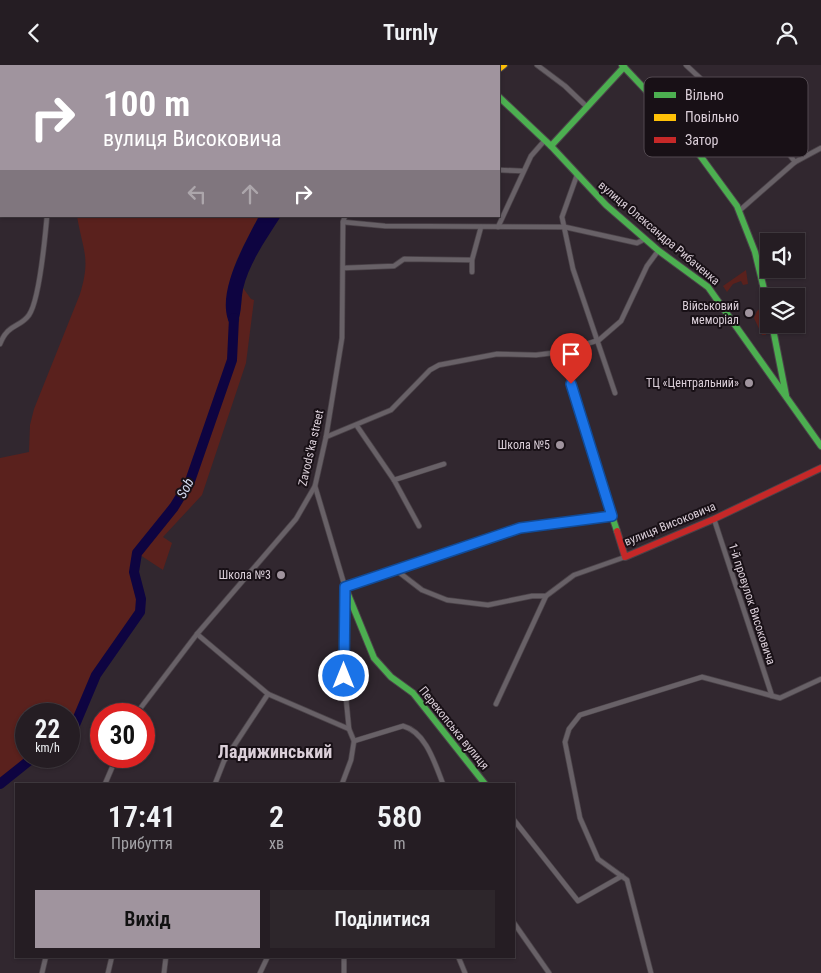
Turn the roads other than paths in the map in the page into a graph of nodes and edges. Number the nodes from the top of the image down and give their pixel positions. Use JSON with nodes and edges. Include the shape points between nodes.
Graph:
{"nodes":[{"id":1,"x":537,"y":65,"type":"edge"},
{"id":2,"x":686,"y":65,"type":"edge"},
{"id":3,"x":623,"y":66,"type":"edge"},
{"id":4,"x":699,"y":77,"type":"edge"},
{"id":5,"x":644,"y":86,"type":"edge"},
{"id":6,"x":500,"y":98,"type":"edge"},
{"id":7,"x":587,"y":107,"type":"junction"},
{"id":8,"x":545,"y":139,"type":"junction"},
{"id":9,"x":551,"y":146,"type":"junction"},
{"id":10,"x":821,"y":148,"type":"edge"},
{"id":11,"x":808,"y":156,"type":"edge"},
{"id":12,"x":702,"y":157,"type":"edge"},
{"id":13,"x":790,"y":157,"type":"edge"},
{"id":14,"x":805,"y":157,"type":"edge"},
{"id":15,"x":795,"y":163,"type":"junction"},
{"id":16,"x":500,"y":170,"type":"edge"},
{"id":17,"x":524,"y":171,"type":"junction"},
{"id":18,"x":577,"y":175,"type":"junction"},
{"id":19,"x":739,"y":211,"type":"junction"},
{"id":20,"x":47,"y":217,"type":"edge"},
{"id":21,"x":344,"y":219,"type":"edge"},
{"id":22,"x":480,"y":227,"type":"junction"},
{"id":23,"x":498,"y":227,"type":"junction"},
{"id":24,"x":565,"y":227,"type":"junction"},
{"id":25,"x":645,"y":239,"type":"junction"},
{"id":26,"x":659,"y":251,"type":"junction"},
{"id":27,"x":472,"y":260,"type":"junction"},
{"id":28,"x":343,"y":267,"type":"junction"},
{"id":29,"x":472,"y":272,"type":"dead end"},
{"id":30,"x":764,"y":288,"type":"edge"},
{"id":31,"x":774,"y":333,"type":"edge"},
{"id":32,"x":598,"y":339,"type":"junction"},
{"id":33,"x":0,"y":343,"type":"edge"},
{"id":34,"x":561,"y":352,"type":"junction"},
{"id":35,"x":779,"y":363,"type":"junction"},
{"id":36,"x":770,"y":372,"type":"junction"},
{"id":37,"x":615,"y":393,"type":"dead end"},
{"id":38,"x":788,"y":401,"type":"junction"},
{"id":39,"x":356,"y":426,"type":"junction"},
{"id":40,"x":326,"y":437,"type":"junction"},
{"id":41,"x":821,"y":446,"type":"edge"},
{"id":42,"x":444,"y":464,"type":"dead end"},
{"id":43,"x":821,"y":467,"type":"edge"},
{"id":44,"x":394,"y":480,"type":"junction"},
{"id":45,"x":315,"y":486,"type":"junction"},
{"id":46,"x":612,"y":516,"type":"junction"},
{"id":47,"x":714,"y":519,"type":"junction"},
{"id":48,"x":419,"y":526,"type":"dead end"},
{"id":49,"x":625,"y":557,"type":"junction"},
{"id":50,"x":396,"y":570,"type":"junction"},
{"id":51,"x":345,"y":587,"type":"junction"},
{"id":52,"x":546,"y":595,"type":"junction"},
{"id":53,"x":197,"y":634,"type":"junction"},
{"id":54,"x":821,"y":679,"type":"edge"},
{"id":55,"x":268,"y":694,"type":"junction"},
{"id":56,"x":772,"y":696,"type":"junction"},
{"id":57,"x":144,"y":703,"type":"edge"},
{"id":58,"x":496,"y":704,"type":"dead end"},
{"id":59,"x":349,"y":729,"type":"junction"},
{"id":60,"x":354,"y":741,"type":"junction"},
{"id":61,"x":112,"y":768,"type":"edge"},
{"id":62,"x":105,"y":783,"type":"edge"},
{"id":63,"x":215,"y":783,"type":"edge"},
{"id":64,"x":342,"y":783,"type":"edge"},
{"id":65,"x":442,"y":783,"type":"edge"},
{"id":66,"x":484,"y":783,"type":"edge"},
{"id":67,"x":515,"y":821,"type":"edge"},
{"id":68,"x":622,"y":876,"type":"junction"},
{"id":69,"x":515,"y":924,"type":"edge"},
{"id":70,"x":46,"y":958,"type":"edge"},
{"id":71,"x":112,"y":958,"type":"edge"},
{"id":72,"x":166,"y":958,"type":"edge"},
{"id":73,"x":267,"y":958,"type":"edge"},
{"id":74,"x":344,"y":958,"type":"edge"},
{"id":75,"x":459,"y":958,"type":"edge"},
{"id":76,"x":42,"y":973,"type":"edge"},
{"id":77,"x":108,"y":973,"type":"edge"},
{"id":78,"x":164,"y":973,"type":"edge"},
{"id":79,"x":260,"y":973,"type":"edge"},
{"id":80,"x":344,"y":973,"type":"edge"},
{"id":81,"x":466,"y":973,"type":"edge"},
{"id":82,"x":549,"y":973,"type":"edge"},
{"id":83,"x":651,"y":973,"type":"edge"}],
"edges":[{"from":1,"to":7,"type":"street"},
{"from":2,"to":4,"type":"street"},
{"from":3,"to":5,"type":"main road"},
{"from":3,"to":7,"type":"main road"},
{"from":6,"to":8,"type":"main road","name":"вулиця Олександра Рибаченка"},
{"from":7,"to":9,"type":"main road"},
{"from":8,"to":9,"type":"main road","name":"вулиця Олександра Рибаченка"},
{"from":8,"to":17,"type":"street"},
{"from":9,"to":18,"type":"main road","name":"вулиця Олександра Рибаченка"},
{"from":10,"to":11,"type":"street"},
{"from":12,"to":19,"type":"main road"},
{"from":13,"to":15,"type":"street"},
{"from":14,"to":15,"type":"street"},
{"from":15,"to":19,"type":"street"},
{"from":16,"to":17,"type":"street"},
{"from":17,"to":23,"type":"street"},
{"from":18,"to":24,"type":"street","via":[[562,217]]},
{"from":18,"to":25,"type":"main road","name":"вулиця Олександра Рибаченка"},
{"from":19,"to":30,"type":"main road","via":[[755,252]]},
{"from":20,"to":33,"type":"street","via":[[44,251],[30,313],[7,330]]},
{"from":21,"to":22,"type":"street","via":[[385,226]]},
{"from":21,"to":28,"type":"street","name":"Zavods'ka street"},
{"from":22,"to":23,"type":"street"},
{"from":22,"to":27,"type":"street"},
{"from":23,"to":24,"type":"street"},
{"from":24,"to":25,"type":"street","via":[[638,243]]},
{"from":24,"to":32,"type":"street","via":[[573,269]]},
{"from":25,"to":26,"type":"main road","name":"вулиця Олександра Рибаченка"},
{"from":26,"to":32,"type":"street","via":[[647,266],[621,321]]},
{"from":26,"to":36,"type":"main road","name":"вулиця Олександра Рибаченка","via":[[708,287]]},
{"from":27,"to":28,"type":"street","via":[[404,259],[394,266]]},
{"from":27,"to":29,"type":"street"},
{"from":28,"to":40,"type":"street","name":"Zavods'ka street","via":[[342,338]]},
{"from":31,"to":35,"type":"main road"},
{"from":32,"to":34,"type":"street"},
{"from":32,"to":37,"type":"street"},
{"from":34,"to":39,"type":"street","via":[[497,354],[439,365],[430,370],[391,410]]},
{"from":34,"to":46,"type":"street"},
{"from":35,"to":36,"type":"main road"},
{"from":35,"to":38,"type":"main road"},
{"from":36,"to":38,"type":"main road","name":"вулиця Олександра Рибаченка"},
{"from":38,"to":41,"type":"main road","name":"вулиця Олександра Рибаченка"},
{"from":39,"to":40,"type":"street"},
{"from":39,"to":44,"type":"street"},
{"from":40,"to":45,"type":"street","name":"Zavods'ka street"},
{"from":42,"to":44,"type":"street"},
{"from":43,"to":47,"type":"main road","name":"вулиця Високовича"},
{"from":44,"to":48,"type":"street"},
{"from":45,"to":51,"type":"street"},
{"from":45,"to":53,"type":"street","name":"Zavods'ka street","via":[[296,519]]},
{"from":46,"to":49,"type":"main road","name":"вулиця Високовича"},
{"from":46,"to":50,"type":"main road","via":[[520,528]]},
{"from":47,"to":49,"type":"main road","name":"вулиця Високовича"},
{"from":47,"to":56,"type":"street","name":"1-й провулок Високовича"},
{"from":49,"to":52,"type":"street","via":[[574,575]]},
{"from":50,"to":51,"type":"main road"},
{"from":50,"to":52,"type":"street","via":[[422,590],[447,600],[488,605]]},
{"from":51,"to":59,"type":"street","via":[[344,676]]},
{"from":51,"to":66,"type":"main road","name":"Перекопська вулиця","via":[[374,659],[390,677],[413,693]]},
{"from":52,"to":58,"type":"street"},
{"from":53,"to":55,"type":"street"},
{"from":53,"to":57,"type":"street","name":"Zavods'ka street"},
{"from":54,"to":56,"type":"street","via":[[780,698]]},
{"from":55,"to":59,"type":"street"},
{"from":55,"to":63,"type":"street","via":[[224,761]]},
{"from":56,"to":68,"type":"street","via":[[702,677],[580,715],[569,729],[565,742],[580,818],[598,859]]},
{"from":59,"to":60,"type":"street"},
{"from":60,"to":64,"type":"street"},
{"from":60,"to":65,"type":"street","via":[[403,726],[411,728],[422,738]]},
{"from":61,"to":62,"type":"street"},
{"from":67,"to":68,"type":"street","via":[[578,901]]},
{"from":68,"to":83,"type":"street","via":[[627,880]]},
{"from":69,"to":82,"type":"street"},
{"from":70,"to":76,"type":"street"},
{"from":71,"to":77,"type":"street"},
{"from":72,"to":78,"type":"street"},
{"from":73,"to":79,"type":"street"},
{"from":74,"to":80,"type":"street"},
{"from":75,"to":81,"type":"street"}]}
